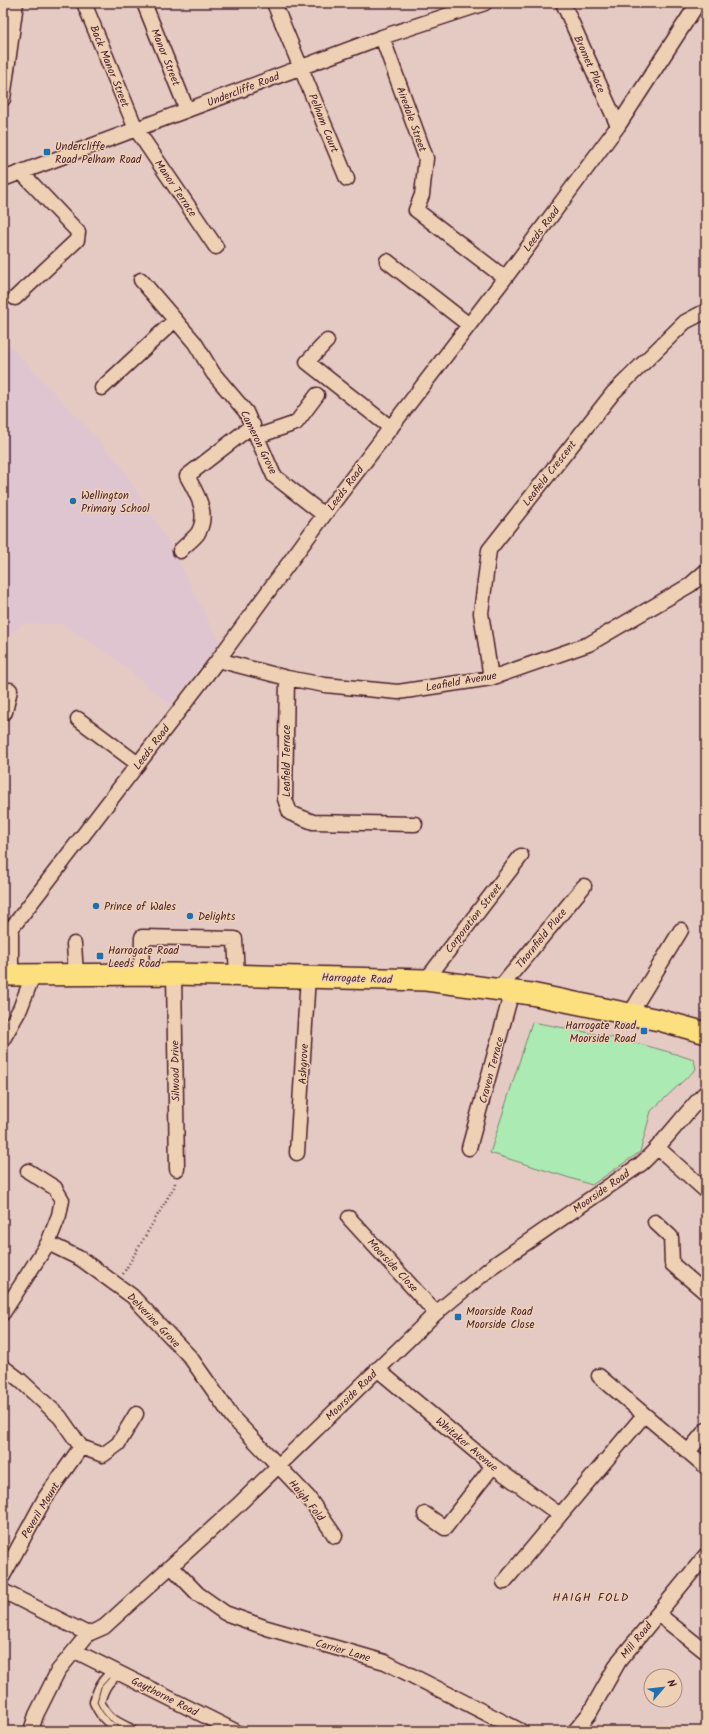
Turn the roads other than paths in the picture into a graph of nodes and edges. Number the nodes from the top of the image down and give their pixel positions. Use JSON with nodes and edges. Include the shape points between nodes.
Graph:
{"nodes":[{"id":1,"x":16,"y":3,"type":"edge"},
{"id":2,"x":84,"y":3,"type":"edge"},
{"id":3,"x":144,"y":3,"type":"edge"},
{"id":4,"x":274,"y":3,"type":"edge"},
{"id":5,"x":485,"y":3,"type":"edge"},
{"id":6,"x":563,"y":3,"type":"edge"},
{"id":7,"x":698,"y":3,"type":"edge"},
{"id":8,"x":382,"y":37,"type":"junction"},
{"id":9,"x":301,"y":67,"type":"junction"},
{"id":10,"x":3,"y":99,"type":"edge"},
{"id":11,"x":187,"y":110,"type":"junction"},
{"id":12,"x":618,"y":126,"type":"junction"},
{"id":13,"x":136,"y":130,"type":"junction"},
{"id":14,"x":21,"y":172,"type":"junction"},
{"id":15,"x":3,"y":179,"type":"edge"},
{"id":16,"x":347,"y":179,"type":"dead end"},
{"id":17,"x":216,"y":247,"type":"dead end"},
{"id":18,"x":387,"y":261,"type":"dead end"},
{"id":19,"x":505,"y":278,"type":"junction"},
{"id":20,"x":141,"y":280,"type":"dead end"},
{"id":21,"x":15,"y":298,"type":"dead end"},
{"id":22,"x":706,"y":311,"type":"edge"},
{"id":23,"x":175,"y":320,"type":"junction"},
{"id":24,"x":469,"y":325,"type":"junction"},
{"id":25,"x":327,"y":342,"type":"dead end"},
{"id":26,"x":102,"y":388,"type":"dead end"},
{"id":27,"x":317,"y":395,"type":"dead end"},
{"id":28,"x":391,"y":428,"type":"junction"},
{"id":29,"x":255,"y":431,"type":"junction"},
{"id":30,"x":324,"y":515,"type":"junction"},
{"id":31,"x":180,"y":551,"type":"dead end"},
{"id":32,"x":706,"y":571,"type":"edge"},
{"id":33,"x":218,"y":660,"type":"junction"},
{"id":34,"x":286,"y":678,"type":"junction"},
{"id":35,"x":491,"y":678,"type":"junction"},
{"id":36,"x":10,"y":690,"type":"dead end"},
{"id":37,"x":3,"y":714,"type":"edge"},
{"id":38,"x":78,"y":719,"type":"dead end"},
{"id":39,"x":138,"y":764,"type":"junction"},
{"id":40,"x":415,"y":824,"type":"dead end"},
{"id":41,"x":521,"y":856,"type":"dead end"},
{"id":42,"x":584,"y":886,"type":"dead end"},
{"id":43,"x":681,"y":930,"type":"dead end"},
{"id":44,"x":74,"y":944,"type":"dead end"},
{"id":45,"x":76,"y":974,"type":"junction"},
{"id":46,"x":141,"y":974,"type":"junction"},
{"id":47,"x":174,"y":974,"type":"junction"},
{"id":48,"x":7,"y":975,"type":"edge"},
{"id":49,"x":34,"y":975,"type":"junction"},
{"id":50,"x":237,"y":975,"type":"junction"},
{"id":51,"x":308,"y":976,"type":"junction"},
{"id":52,"x":426,"y":980,"type":"junction"},
{"id":53,"x":505,"y":990,"type":"junction"},
{"id":54,"x":630,"y":1014,"type":"junction"},
{"id":55,"x":706,"y":1033,"type":"edge"},
{"id":56,"x":3,"y":1038,"type":"edge"},
{"id":57,"x":706,"y":1092,"type":"edge"},
{"id":58,"x":469,"y":1148,"type":"dead end"},
{"id":59,"x":658,"y":1148,"type":"junction"},
{"id":60,"x":297,"y":1153,"type":"dead end"},
{"id":61,"x":177,"y":1168,"type":"road end"},
{"id":62,"x":28,"y":1170,"type":"dead end"},
{"id":63,"x":706,"y":1191,"type":"edge"},
{"id":64,"x":349,"y":1218,"type":"dead end"},
{"id":65,"x":655,"y":1222,"type":"dead end"},
{"id":66,"x":48,"y":1243,"type":"junction"},
{"id":67,"x":701,"y":1289,"type":"edge"},
{"id":68,"x":3,"y":1313,"type":"edge"},
{"id":69,"x":436,"y":1313,"type":"junction"},
{"id":70,"x":3,"y":1366,"type":"edge"},
{"id":71,"x":377,"y":1369,"type":"junction"},
{"id":72,"x":599,"y":1376,"type":"dead end"},
{"id":73,"x":641,"y":1413,"type":"junction"},
{"id":74,"x":136,"y":1414,"type":"dead end"},
{"id":75,"x":706,"y":1430,"type":"edge"},
{"id":76,"x":81,"y":1447,"type":"junction"},
{"id":77,"x":688,"y":1452,"type":"junction"},
{"id":78,"x":278,"y":1466,"type":"junction"},
{"id":79,"x":493,"y":1466,"type":"junction"},
{"id":80,"x":706,"y":1467,"type":"edge"},
{"id":81,"x":425,"y":1514,"type":"dead end"},
{"id":82,"x":560,"y":1516,"type":"junction"},
{"id":83,"x":335,"y":1536,"type":"dead end"},
{"id":84,"x":706,"y":1555,"type":"edge"},
{"id":85,"x":170,"y":1566,"type":"junction"},
{"id":86,"x":3,"y":1576,"type":"edge"},
{"id":87,"x":504,"y":1582,"type":"dead end"},
{"id":88,"x":3,"y":1591,"type":"edge"},
{"id":89,"x":658,"y":1614,"type":"junction"},
{"id":90,"x":88,"y":1634,"type":"junction"},
{"id":91,"x":75,"y":1651,"type":"junction"},
{"id":92,"x":706,"y":1652,"type":"edge"},
{"id":93,"x":117,"y":1672,"type":"junction"},
{"id":94,"x":31,"y":1731,"type":"edge"},
{"id":95,"x":129,"y":1731,"type":"edge"},
{"id":96,"x":235,"y":1731,"type":"edge"},
{"id":97,"x":521,"y":1731,"type":"edge"},
{"id":98,"x":575,"y":1731,"type":"edge"}],
"edges":[{"from":1,"to":10,"type":"street"},
{"from":2,"to":13,"type":"street","name":"Back Manor Street"},
{"from":3,"to":11,"type":"street","name":"Manor Street"},
{"from":4,"to":9,"type":"street","name":"Pelham Court"},
{"from":5,"to":8,"type":"street","name":"Undercliffe Road"},
{"from":6,"to":12,"type":"street","name":"Bromet Place"},
{"from":7,"to":12,"type":"street","name":"Leeds Road"},
{"from":8,"to":9,"type":"street","name":"Undercliffe Road"},
{"from":8,"to":19,"type":"street","name":"Airedale Street","via":[[426,158],[422,195],[416,210]]},
{"from":9,"to":11,"type":"street","name":"Undercliffe Road"},
{"from":9,"to":16,"type":"street","name":"Pelham Court"},
{"from":11,"to":13,"type":"street","name":"Undercliffe Road"},
{"from":12,"to":19,"type":"street","name":"Leeds Road"},
{"from":13,"to":14,"type":"street","name":"Undercliffe Road"},
{"from":13,"to":17,"type":"street","name":"Manor Terrace"},
{"from":14,"to":15,"type":"street","name":"Undercliffe Road"},
{"from":14,"to":21,"type":"street","via":[[78,232],[78,240]]},
{"from":18,"to":24,"type":"street"},
{"from":19,"to":24,"type":"street","name":"Leeds Road"},
{"from":20,"to":23,"type":"street","name":"Cameron Grove"},
{"from":22,"to":35,"type":"street","name":"Leafield Crescent","via":[[685,322],[613,393],[489,550],[482,613]]},
{"from":23,"to":26,"type":"street"},
{"from":23,"to":29,"type":"street","name":"Cameron Grove","via":[[246,412]]},
{"from":24,"to":28,"type":"street","name":"Leeds Road"},
{"from":25,"to":28,"type":"street","via":[[307,362]]},
{"from":27,"to":29,"type":"street","via":[[296,423]]},
{"from":28,"to":30,"type":"street","name":"Leeds Road"},
{"from":29,"to":30,"type":"street","name":"Cameron Grove","via":[[274,476]]},
{"from":29,"to":31,"type":"street","via":[[187,476],[203,508],[202,521],[198,533]]},
{"from":30,"to":33,"type":"street","name":"Leeds Road"},
{"from":32,"to":35,"type":"street","name":"Leafield Avenue","via":[[690,585],[589,644]]},
{"from":33,"to":34,"type":"street","name":"Leafield Avenue"},
{"from":33,"to":39,"type":"street","name":"Leeds Road"},
{"from":34,"to":35,"type":"street","name":"Leafield Avenue","via":[[325,685],[398,692]]},
{"from":34,"to":40,"type":"street","name":"Leafield Terrace","via":[[285,799],[290,813],[313,822]]},
{"from":36,"to":37,"type":"street"},
{"from":38,"to":39,"type":"street"},
{"from":39,"to":48,"type":"street","name":"Leeds Road","via":[[11,929]]},
{"from":41,"to":52,"type":"street","name":"Corporation Street"},
{"from":42,"to":53,"type":"street","name":"Thornfield Place"},
{"from":43,"to":54,"type":"street"},
{"from":44,"to":45,"type":"street"},
{"from":45,"to":46,"type":"highway","name":"Harrogate Road"},
{"from":45,"to":49,"type":"highway","name":"Harrogate Road"},
{"from":46,"to":47,"type":"highway","name":"Harrogate Road"},
{"from":46,"to":50,"type":"street","via":[[142,937],[235,939]]},
{"from":47,"to":50,"type":"highway","name":"Harrogate Road"},
{"from":47,"to":61,"type":"street","name":"Silwood Drive"},
{"from":48,"to":49,"type":"highway","name":"Harrogate Road"},
{"from":49,"to":56,"type":"street","via":[[20,1009]]},
{"from":50,"to":51,"type":"highway","name":"Harrogate Road"},
{"from":51,"to":52,"type":"highway","name":"Harrogate Road"},
{"from":51,"to":60,"type":"street","name":"Ashgrove"},
{"from":52,"to":53,"type":"highway","name":"Harrogate Road"},
{"from":53,"to":54,"type":"highway","name":"Harrogate Road"},
{"from":53,"to":58,"type":"street","name":"Craven Terrace"},
{"from":54,"to":55,"type":"highway","name":"Harrogate Road"},
{"from":57,"to":59,"type":"street","name":"Moorside Road","via":[[684,1114]]},
{"from":59,"to":63,"type":"street"},
{"from":59,"to":69,"type":"street","name":"Moorside Road","via":[[641,1164],[494,1265]]},
{"from":62,"to":66,"type":"street","via":[[55,1188],[62,1200]]},
{"from":64,"to":69,"type":"street","name":"Moorside Close"},
{"from":65,"to":67,"type":"street","via":[[671,1237],[672,1264]]},
{"from":66,"to":68,"type":"street"},
{"from":66,"to":78,"type":"street","name":"Delverine Grove","via":[[81,1259],[132,1296],[190,1357],[233,1418]]},
{"from":69,"to":71,"type":"street","name":"Moorside Road"},
{"from":70,"to":76,"type":"street","via":[[60,1417]]},
{"from":71,"to":78,"type":"street","name":"Moorside Road"},
{"from":71,"to":79,"type":"street","name":"Whitaker Avenue"},
{"from":72,"to":73,"type":"street"},
{"from":73,"to":77,"type":"street"},
{"from":73,"to":82,"type":"street"},
{"from":74,"to":76,"type":"street","via":[[118,1444],[104,1454]]},
{"from":75,"to":77,"type":"street"},
{"from":76,"to":86,"type":"street","name":"Peveril Mount","via":[[45,1498]]},
{"from":77,"to":80,"type":"street"},
{"from":78,"to":83,"type":"street","name":"Haigh Fold","via":[[308,1497]]},
{"from":78,"to":85,"type":"street","name":"Moorside Road"},
{"from":79,"to":81,"type":"street","via":[[444,1528]]},
{"from":79,"to":82,"type":"street","name":"Whitaker Avenue"},
{"from":82,"to":87,"type":"street"},
{"from":84,"to":89,"type":"street","name":"Mill Road"},
{"from":85,"to":90,"type":"street","name":"Moorside Road","via":[[104,1627]]},
{"from":85,"to":97,"type":"street","name":"Carrier Lane","via":[[198,1594],[225,1613],[280,1632],[385,1662]]},
{"from":88,"to":90,"type":"street"},
{"from":89,"to":92,"type":"street"},
{"from":89,"to":98,"type":"street","name":"Mill Road","via":[[619,1661],[589,1714]]},
{"from":90,"to":91,"type":"street","name":"Moorside Road"},
{"from":91,"to":93,"type":"street","name":"Gaythorne Road"},
{"from":91,"to":94,"type":"street","name":"Moorside Road","via":[[58,1671],[36,1715]]},
{"from":93,"to":95,"type":"street","via":[[101,1687],[97,1702],[102,1714]]},
{"from":93,"to":96,"type":"street","name":"Gaythorne Road"}]}
